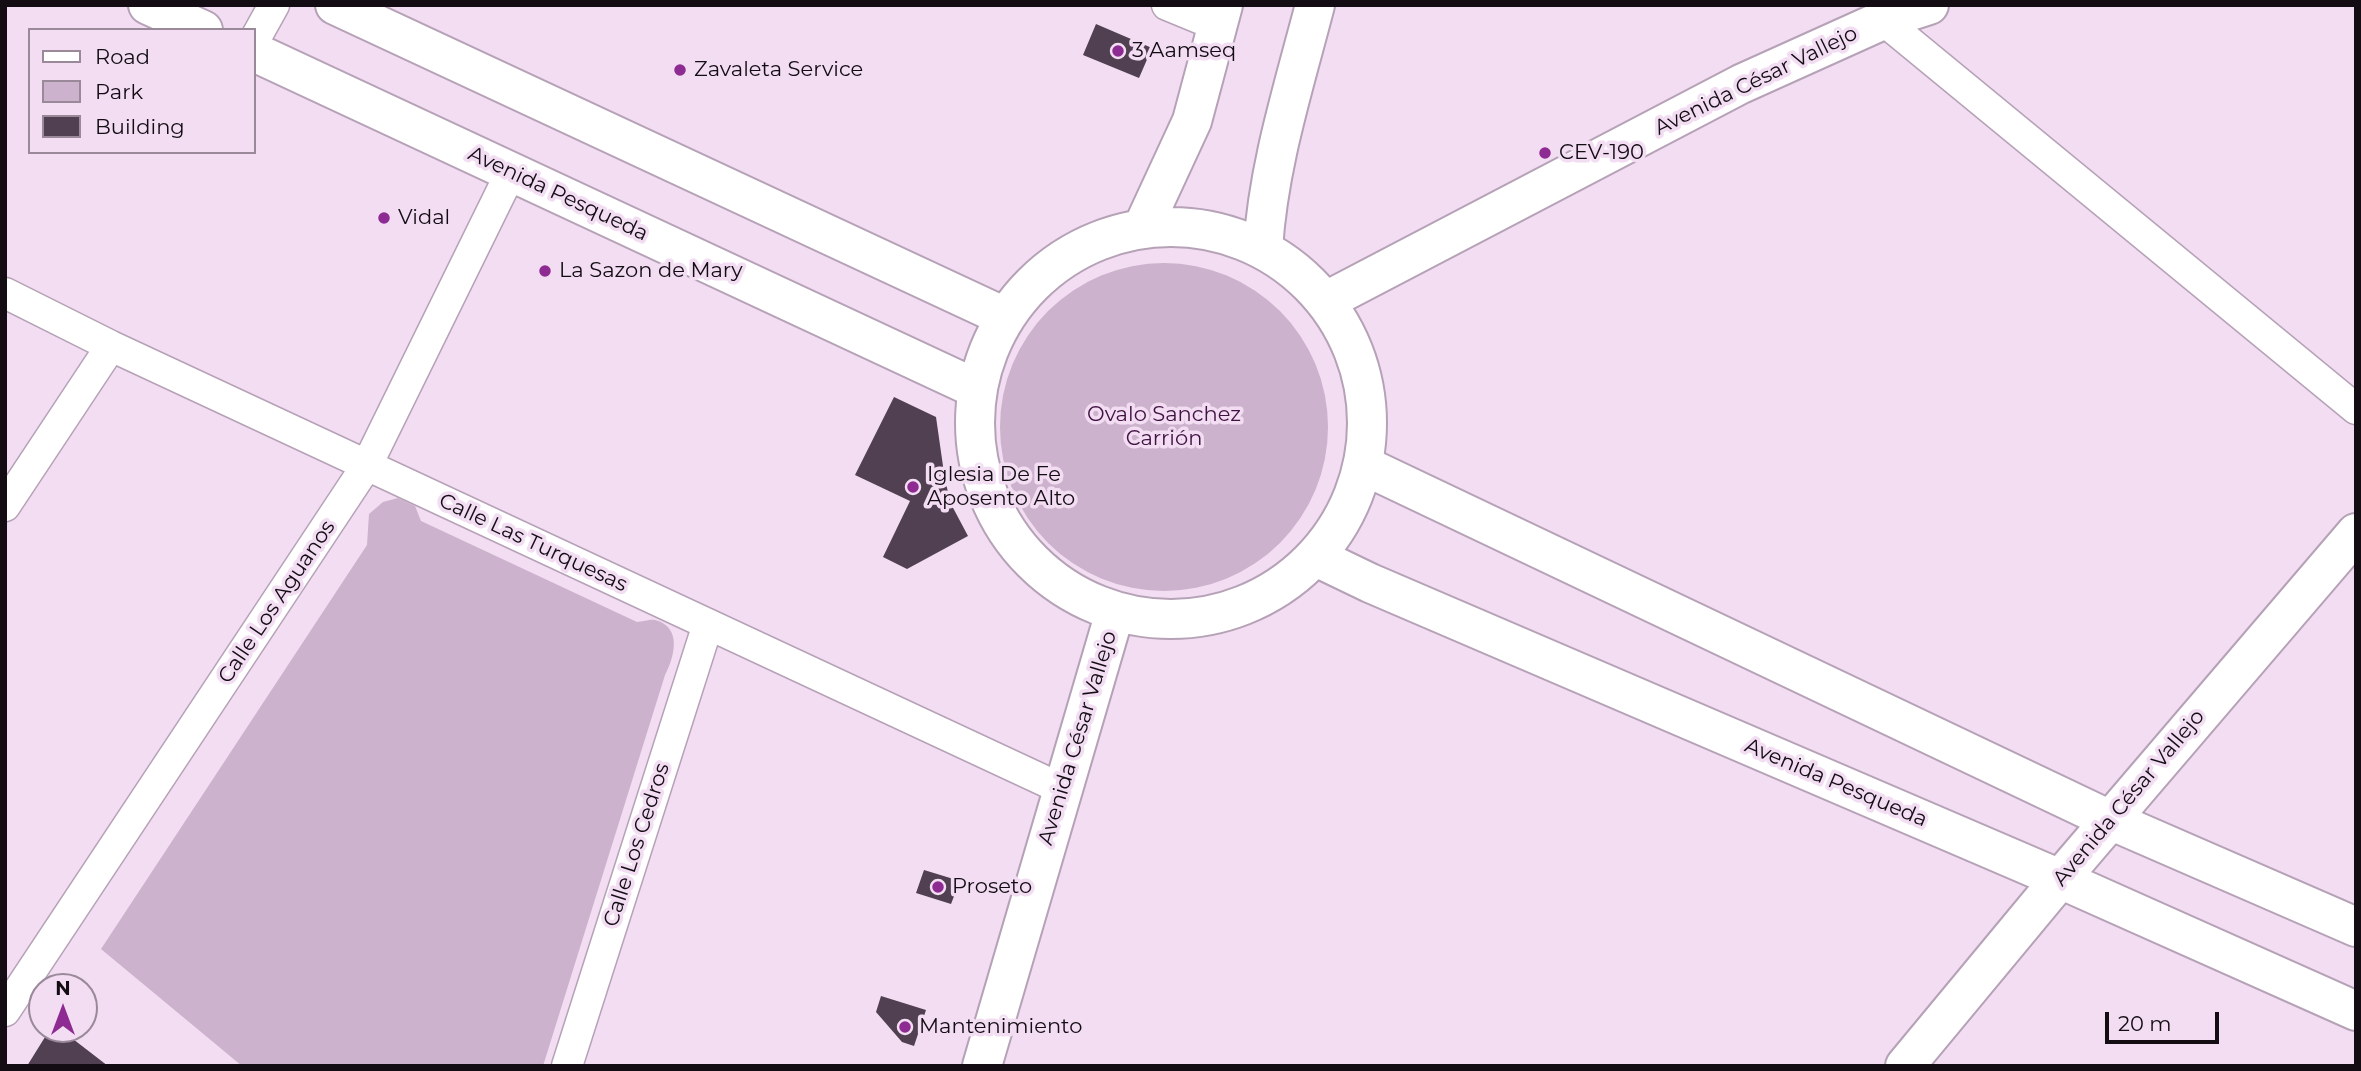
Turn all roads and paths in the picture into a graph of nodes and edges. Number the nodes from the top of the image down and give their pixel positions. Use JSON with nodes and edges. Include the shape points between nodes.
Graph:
{"nodes":[{"id":1,"x":148,"y":5,"type":"edge"},
{"id":2,"x":274,"y":5,"type":"edge"},
{"id":3,"x":335,"y":5,"type":"edge"},
{"id":4,"x":1167,"y":5,"type":"edge"},
{"id":5,"x":1315,"y":5,"type":"edge"},
{"id":6,"x":1929,"y":5,"type":"edge"},
{"id":7,"x":1220,"y":15,"type":"edge"},
{"id":8,"x":1883,"y":20,"type":"junction"},
{"id":9,"x":199,"y":28,"type":"edge"},
{"id":10,"x":256,"y":37,"type":"edge"},
{"id":11,"x":256,"y":53,"type":"edge"},
{"id":12,"x":511,"y":172,"type":"junction"},
{"id":13,"x":1142,"y":229,"type":"junction"},
{"id":14,"x":1263,"y":249,"type":"junction"},
{"id":15,"x":5,"y":293,"type":"edge"},
{"id":16,"x":1326,"y":302,"type":"junction"},
{"id":17,"x":1005,"y":317,"type":"junction"},
{"id":18,"x":111,"y":346,"type":"junction"},
{"id":19,"x":976,"y":389,"type":"junction"},
{"id":20,"x":2356,"y":410,"type":"edge"},
{"id":21,"x":368,"y":465,"type":"junction"},
{"id":22,"x":1365,"y":466,"type":"junction"},
{"id":23,"x":5,"y":506,"type":"edge"},
{"id":24,"x":2356,"y":533,"type":"edge"},
{"id":25,"x":1316,"y":557,"type":"junction"},
{"id":26,"x":1115,"y":612,"type":"junction"},
{"id":27,"x":708,"y":624,"type":"junction"},
{"id":28,"x":1062,"y":789,"type":"junction"},
{"id":29,"x":2110,"y":820,"type":"junction"},
{"id":30,"x":2060,"y":879,"type":"junction"},
{"id":31,"x":2356,"y":927,"type":"edge"},
{"id":32,"x":5,"y":1011,"type":"edge"},
{"id":33,"x":2356,"y":1011,"type":"edge"},
{"id":34,"x":567,"y":1066,"type":"edge"},
{"id":35,"x":982,"y":1066,"type":"edge"},
{"id":36,"x":1905,"y":1066,"type":"edge"}],
"edges":[{"from":1,"to":9,"type":"main road"},
{"from":2,"to":10,"type":"street"},
{"from":3,"to":17,"type":"main road"},
{"from":4,"to":7,"type":"street"},
{"from":5,"to":14,"type":"main road","via":[[1265,207]]},
{"from":6,"to":8,"type":"main road","name":"Avenida César Vallejo"},
{"from":7,"to":13,"type":"main road","via":[[1192,121]]},
{"from":8,"to":16,"type":"main road","name":"Avenida César Vallejo","via":[[1741,84]]},
{"from":8,"to":20,"type":"street"},
{"from":11,"to":12,"type":"main road","name":"Avenida Pesqueda"},
{"from":12,"to":19,"type":"main road","name":"Avenida Pesqueda"},
{"from":12,"to":21,"type":"street","name":"Calle Los Aguanos"},
{"from":13,"to":14,"type":"main road","via":[[1183,227],[1224,234]]},
{"from":13,"to":17,"type":"main road","via":[[1101,240],[1065,259],[1032,285]]},
{"from":14,"to":16,"type":"main road","via":[[1297,272]]},
{"from":15,"to":18,"type":"street","name":"Calle Las Turquesas"},
{"from":16,"to":22,"type":"main road","via":[[1356,351],[1368,408]]},
{"from":17,"to":19,"type":"main road"},
{"from":18,"to":21,"type":"street","name":"Calle Las Turquesas"},
{"from":18,"to":23,"type":"street"},
{"from":19,"to":26,"type":"main road","via":[[975,446],[990,501],[1020,550],[1063,587]]},
{"from":21,"to":27,"type":"street","name":"Calle Las Turquesas"},
{"from":21,"to":32,"type":"street","name":"Calle Los Aguanos"},
{"from":22,"to":25,"type":"main road","via":[[1346,515]]},
{"from":22,"to":29,"type":"main road"},
{"from":24,"to":29,"type":"main road","name":"Avenida César Vallejo"},
{"from":25,"to":26,"type":"main road","via":[[1283,586],[1244,606],[1202,618],[1159,620]]},
{"from":25,"to":30,"type":"main road","name":"Avenida Pesqueda"},
{"from":26,"to":28,"type":"main road","name":"Avenida César Vallejo"},
{"from":27,"to":28,"type":"street","name":"Calle Las Turquesas"},
{"from":27,"to":34,"type":"street","name":"Calle Los Cedros"},
{"from":28,"to":35,"type":"main road","name":"Avenida César Vallejo"},
{"from":29,"to":30,"type":"main road","name":"Avenida César Vallejo"},
{"from":29,"to":31,"type":"main road"},
{"from":30,"to":33,"type":"main road","name":"Avenida Pesqueda"},
{"from":30,"to":36,"type":"main road","name":"Avenida César Vallejo"}]}
